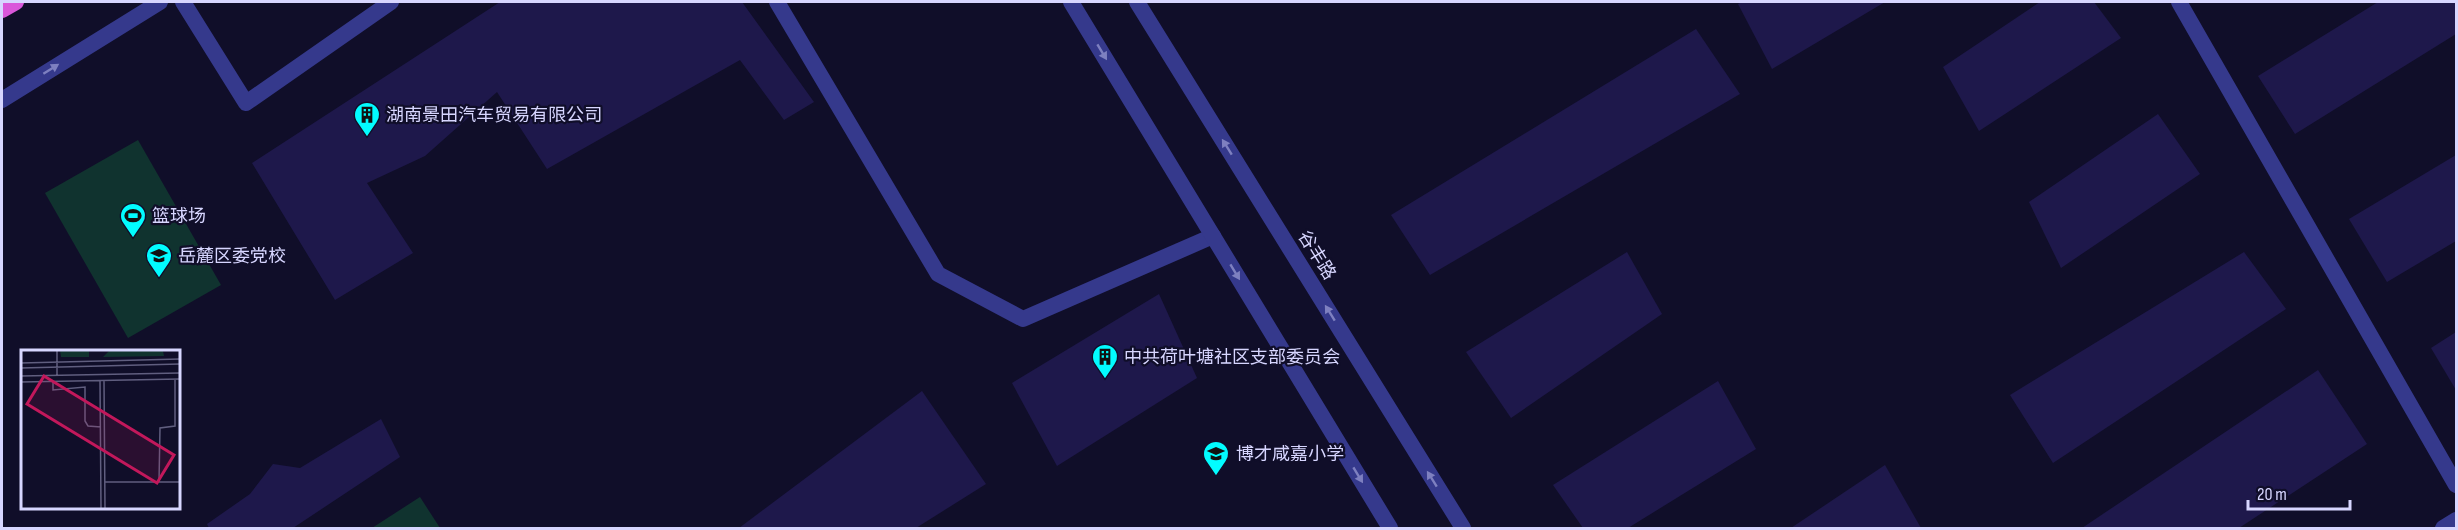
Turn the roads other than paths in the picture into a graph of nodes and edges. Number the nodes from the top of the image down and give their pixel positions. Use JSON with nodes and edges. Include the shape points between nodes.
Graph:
{"nodes":[{"id":1,"x":16,"y":2,"type":"edge"},
{"id":2,"x":160,"y":2,"type":"edge"},
{"id":3,"x":183,"y":2,"type":"edge"},
{"id":4,"x":391,"y":2,"type":"edge"},
{"id":5,"x":777,"y":2,"type":"edge"},
{"id":6,"x":1071,"y":2,"type":"edge"},
{"id":7,"x":1137,"y":2,"type":"edge"},
{"id":8,"x":2179,"y":2,"type":"edge"},
{"id":9,"x":2,"y":10,"type":"edge"},
{"id":10,"x":2,"y":100,"type":"edge"},
{"id":11,"x":1213,"y":236,"type":"junction"},
{"id":12,"x":2457,"y":485,"type":"edge"},
{"id":13,"x":2457,"y":520,"type":"edge"},
{"id":14,"x":1390,"y":528,"type":"edge"},
{"id":15,"x":1463,"y":528,"type":"edge"},
{"id":16,"x":2443,"y":528,"type":"edge"}],
"edges":[{"from":1,"to":9,"type":"highway"},
{"from":10,"to":2,"type":"street","one_way":true},
{"from":3,"to":4,"type":"street","via":[[246,103]]},
{"from":5,"to":11,"type":"street","via":[[938,274],[1023,319]]},
{"from":6,"to":11,"type":"street","one_way":true},
{"from":15,"to":7,"type":"street","name":"谷丰路","one_way":true},
{"from":8,"to":12,"type":"street"},
{"from":11,"to":14,"type":"street","one_way":true},
{"from":13,"to":16,"type":"street"}]}
